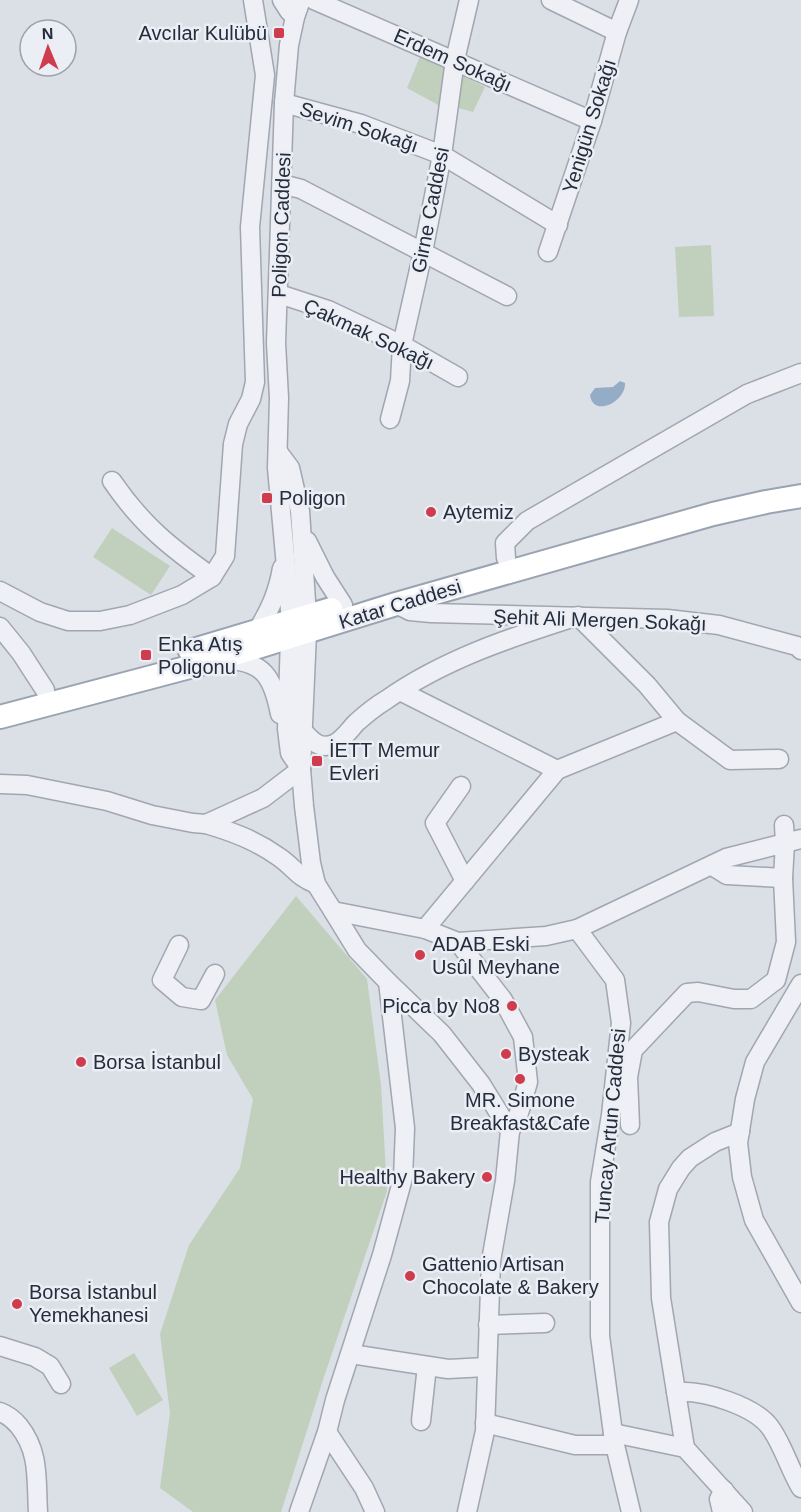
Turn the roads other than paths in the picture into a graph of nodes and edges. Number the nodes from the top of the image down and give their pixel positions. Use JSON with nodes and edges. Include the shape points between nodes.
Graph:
{"nodes":[{"id":1,"x":253,"y":0,"type":"edge"},
{"id":2,"x":282,"y":0,"type":"edge"},
{"id":3,"x":314,"y":0,"type":"edge"},
{"id":4,"x":470,"y":0,"type":"edge"},
{"id":5,"x":551,"y":0,"type":"edge"},
{"id":6,"x":629,"y":0,"type":"edge"},
{"id":7,"x":298,"y":8,"type":"edge"},
{"id":8,"x":617,"y":32,"type":"junction"},
{"id":9,"x":455,"y":60,"type":"junction"},
{"id":10,"x":284,"y":103,"type":"junction"},
{"id":11,"x":592,"y":121,"type":"junction"},
{"id":12,"x":442,"y":155,"type":"junction"},
{"id":13,"x":282,"y":184,"type":"junction"},
{"id":14,"x":558,"y":225,"type":"junction"},
{"id":15,"x":423,"y":252,"type":"junction"},
{"id":16,"x":548,"y":252,"type":"dead end"},
{"id":17,"x":279,"y":294,"type":"junction"},
{"id":18,"x":507,"y":296,"type":"dead end"},
{"id":19,"x":402,"y":345,"type":"junction"},
{"id":20,"x":801,"y":373,"type":"edge"},
{"id":21,"x":458,"y":377,"type":"dead end"},
{"id":22,"x":390,"y":420,"type":"dead end"},
{"id":23,"x":278,"y":452,"type":"junction"},
{"id":24,"x":112,"y":481,"type":"dead end"},
{"id":25,"x":801,"y":482,"type":"edge"},
{"id":26,"x":801,"y":496,"type":"edge"},
{"id":27,"x":303,"y":532,"type":"junction"},
{"id":28,"x":284,"y":548,"type":"junction"},
{"id":29,"x":508,"y":565,"type":"junction"},
{"id":30,"x":212,"y":577,"type":"junction"},
{"id":31,"x":0,"y":591,"type":"edge"},
{"id":32,"x":396,"y":604,"type":"junction"},
{"id":33,"x":343,"y":605,"type":"junction"},
{"id":34,"x":578,"y":616,"type":"junction"},
{"id":35,"x":0,"y":627,"type":"edge"},
{"id":36,"x":299,"y":627,"type":"junction"},
{"id":37,"x":257,"y":631,"type":"junction"},
{"id":38,"x":801,"y":650,"type":"edge"},
{"id":39,"x":216,"y":660,"type":"junction"},
{"id":40,"x":45,"y":690,"type":"junction"},
{"id":41,"x":400,"y":691,"type":"junction"},
{"id":42,"x":0,"y":702,"type":"edge"},
{"id":43,"x":28,"y":709,"type":"junction"},
{"id":44,"x":0,"y":717,"type":"edge"},
{"id":45,"x":677,"y":721,"type":"junction"},
{"id":46,"x":0,"y":727,"type":"edge"},
{"id":47,"x":295,"y":730,"type":"junction"},
{"id":48,"x":780,"y":759,"type":"dead end"},
{"id":49,"x":301,"y":769,"type":"junction"},
{"id":50,"x":557,"y":770,"type":"junction"},
{"id":51,"x":0,"y":784,"type":"edge"},
{"id":52,"x":461,"y":786,"type":"dead end"},
{"id":53,"x":206,"y":824,"type":"junction"},
{"id":54,"x":790,"y":836,"type":"edge"},
{"id":55,"x":711,"y":865,"type":"junction"},
{"id":56,"x":783,"y":878,"type":"junction"},
{"id":57,"x":465,"y":881,"type":"junction"},
{"id":58,"x":316,"y":884,"type":"junction"},
{"id":59,"x":333,"y":910,"type":"junction"},
{"id":60,"x":425,"y":929,"type":"junction"},
{"id":61,"x":577,"y":929,"type":"junction"},
{"id":62,"x":458,"y":942,"type":"junction"},
{"id":63,"x":179,"y":945,"type":"dead end"},
{"id":64,"x":215,"y":974,"type":"dead end"},
{"id":65,"x":388,"y":982,"type":"junction"},
{"id":66,"x":801,"y":984,"type":"edge"},
{"id":67,"x":624,"y":1056,"type":"junction"},
{"id":68,"x":630,"y":1125,"type":"dead end"},
{"id":69,"x":510,"y":1131,"type":"junction"},
{"id":70,"x":740,"y":1132,"type":"junction"},
{"id":71,"x":801,"y":1303,"type":"edge"},
{"id":72,"x":545,"y":1323,"type":"dead end"},
{"id":73,"x":488,"y":1325,"type":"junction"},
{"id":74,"x":0,"y":1346,"type":"edge"},
{"id":75,"x":351,"y":1354,"type":"junction"},
{"id":76,"x":427,"y":1366,"type":"junction"},
{"id":77,"x":487,"y":1367,"type":"junction"},
{"id":78,"x":61,"y":1384,"type":"dead end"},
{"id":79,"x":676,"y":1392,"type":"junction"},
{"id":80,"x":3,"y":1418,"type":"edge"},
{"id":81,"x":421,"y":1421,"type":"dead end"},
{"id":82,"x":485,"y":1423,"type":"junction"},
{"id":83,"x":327,"y":1432,"type":"junction"},
{"id":84,"x":614,"y":1439,"type":"junction"},
{"id":85,"x":685,"y":1448,"type":"junction"},
{"id":86,"x":801,"y":1488,"type":"edge"},
{"id":87,"x":724,"y":1490,"type":"junction"},
{"id":88,"x":38,"y":1512,"type":"edge"},
{"id":89,"x":299,"y":1512,"type":"edge"},
{"id":90,"x":375,"y":1512,"type":"edge"},
{"id":91,"x":467,"y":1512,"type":"edge"},
{"id":92,"x":631,"y":1512,"type":"edge"},
{"id":93,"x":722,"y":1512,"type":"edge"},
{"id":94,"x":743,"y":1512,"type":"edge"}],
"edges":[{"from":1,"to":30,"type":"street","via":[[265,75],[250,227],[255,382],[233,444],[225,556]]},
{"from":2,"to":7,"type":"street","via":[[289,12]]},
{"from":3,"to":9,"type":"street","name":"Erdem Sokağı"},
{"from":4,"to":9,"type":"street","name":"Girne Caddesi"},
{"from":5,"to":8,"type":"street"},
{"from":6,"to":8,"type":"street","name":"Yenigün Sokağı"},
{"from":7,"to":10,"type":"street","name":"Poligon Caddesi","via":[[289,45]]},
{"from":8,"to":11,"type":"street","name":"Yenigün Sokağı"},
{"from":9,"to":11,"type":"street","name":"Erdem Sokağı"},
{"from":9,"to":12,"type":"street","name":"Girne Caddesi"},
{"from":10,"to":12,"type":"street","name":"Sevim Sokağı","via":[[361,124]]},
{"from":10,"to":13,"type":"street","name":"Poligon Caddesi"},
{"from":11,"to":14,"type":"street","name":"Yenigün Sokağı"},
{"from":12,"to":14,"type":"street","name":"Sevim Sokağı"},
{"from":12,"to":15,"type":"street","name":"Girne Caddesi"},
{"from":13,"to":15,"type":"street","via":[[301,189]]},
{"from":13,"to":17,"type":"street","name":"Poligon Caddesi"},
{"from":14,"to":16,"type":"street","name":"Yenigün Sokağı"},
{"from":15,"to":18,"type":"street"},
{"from":15,"to":19,"type":"street","name":"Girne Caddesi"},
{"from":17,"to":19,"type":"street","name":"Çakmak Sokağı","via":[[328,310]]},
{"from":17,"to":23,"type":"street","name":"Poligon Caddesi"},
{"from":19,"to":21,"type":"street","name":"Çakmak Sokağı"},
{"from":19,"to":22,"type":"street","name":"Girne Caddesi","via":[[400,381]]},
{"from":20,"to":29,"type":"street","via":[[747,394],[527,520],[504,543]]},
{"from":23,"to":27,"type":"street","name":"Poligon Caddesi","via":[[290,468]]},
{"from":23,"to":28,"type":"street","name":"Poligon Caddesi"},
{"from":24,"to":30,"type":"street","via":[[150,530]]},
{"from":25,"to":29,"type":"main road","name":"Katar Caddesi","via":[[736,494]]},
{"from":26,"to":29,"type":"main road","name":"Katar Caddesi"},
{"from":27,"to":33,"type":"street"},
{"from":27,"to":36,"type":"street","name":"Poligon Caddesi"},
{"from":28,"to":36,"type":"street","name":"Poligon Caddesi"},
{"from":28,"to":37,"type":"street","via":[[276,596]]},
{"from":29,"to":32,"type":"main road","name":"Katar Caddesi"},
{"from":29,"to":33,"type":"main road","name":"Katar Caddesi"},
{"from":30,"to":31,"type":"street","via":[[182,595],[100,621],[68,621],[40,612]]},
{"from":32,"to":34,"type":"street","name":"Şehit Ali Mergen Sokağı","via":[[431,614]]},
{"from":32,"to":36,"type":"main road","name":"Katar Caddesi"},
{"from":33,"to":36,"type":"main road","name":"Katar Caddesi"},
{"from":34,"to":38,"type":"street","name":"Şehit Ali Mergen Sokağı","via":[[719,625]]},
{"from":34,"to":41,"type":"street","via":[[437,668]]},
{"from":34,"to":45,"type":"street"},
{"from":35,"to":40,"type":"street"},
{"from":36,"to":37,"type":"main road","name":"Katar Caddesi"},
{"from":36,"to":39,"type":"main road","name":"Katar Caddesi"},
{"from":36,"to":47,"type":"street"},
{"from":37,"to":40,"type":"main road","name":"Katar Caddesi"},
{"from":39,"to":43,"type":"main road","name":"Katar Caddesi"},
{"from":39,"to":47,"type":"street","via":[[243,662],[264,672],[275,690],[280,715]]},
{"from":40,"to":42,"type":"main road","name":"Katar Caddesi"},
{"from":41,"to":47,"type":"street","via":[[336,743],[320,746]]},
{"from":41,"to":50,"type":"street"},
{"from":43,"to":44,"type":"main road","name":"Katar Caddesi"},
{"from":43,"to":46,"type":"main road"},
{"from":45,"to":48,"type":"street","via":[[730,760]]},
{"from":45,"to":50,"type":"street"},
{"from":47,"to":49,"type":"street","via":[[290,753]]},
{"from":49,"to":53,"type":"street","via":[[263,798]]},
{"from":49,"to":58,"type":"street"},
{"from":50,"to":57,"type":"street"},
{"from":51,"to":53,"type":"street","via":[[27,785]]},
{"from":52,"to":57,"type":"street","via":[[435,823]]},
{"from":53,"to":58,"type":"street","via":[[245,836],[281,858],[301,878]]},
{"from":54,"to":55,"type":"street"},
{"from":54,"to":56,"type":"street"},
{"from":55,"to":56,"type":"street","via":[[727,875]]},
{"from":55,"to":61,"type":"street"},
{"from":56,"to":67,"type":"street","via":[[786,942],[776,980],[752,999],[687,993]]},
{"from":57,"to":60,"type":"street"},
{"from":58,"to":59,"type":"street"},
{"from":59,"to":60,"type":"street"},
{"from":59,"to":65,"type":"street","via":[[357,950]]},
{"from":60,"to":62,"type":"street"},
{"from":61,"to":62,"type":"street","via":[[546,936]]},
{"from":61,"to":67,"type":"street","name":"Tuncay Artun Caddesi","via":[[615,980]]},
{"from":62,"to":69,"type":"street","via":[[503,1000],[523,1037],[528,1082]]},
{"from":63,"to":64,"type":"street","via":[[162,980],[182,997],[201,1000]]},
{"from":65,"to":69,"type":"street","via":[[442,1034],[481,1084]]},
{"from":65,"to":75,"type":"street","via":[[405,1128],[403,1178]]},
{"from":66,"to":70,"type":"street","via":[[755,1062]]},
{"from":67,"to":68,"type":"street"},
{"from":67,"to":84,"type":"street","name":"Tuncay Artun Caddesi","via":[[600,1193],[600,1336]]},
{"from":69,"to":73,"type":"street","via":[[491,1261]]},
{"from":70,"to":71,"type":"street","via":[[742,1177],[754,1220]]},
{"from":70,"to":79,"type":"street","via":[[690,1158],[663,1201],[659,1273]]},
{"from":72,"to":73,"type":"street"},
{"from":73,"to":77,"type":"street"},
{"from":74,"to":78,"type":"street","via":[[50,1366]]},
{"from":75,"to":76,"type":"street"},
{"from":75,"to":83,"type":"street"},
{"from":76,"to":77,"type":"street"},
{"from":76,"to":81,"type":"street"},
{"from":77,"to":82,"type":"street"},
{"from":79,"to":85,"type":"street"},
{"from":79,"to":86,"type":"street","via":[[716,1396],[762,1418],[774,1432]]},
{"from":80,"to":88,"type":"street","via":[[14,1420],[29,1438],[36,1459]]},
{"from":82,"to":84,"type":"street","via":[[575,1445]]},
{"from":82,"to":91,"type":"street"},
{"from":83,"to":89,"type":"street"},
{"from":83,"to":90,"type":"street"},
{"from":84,"to":85,"type":"street"},
{"from":84,"to":92,"type":"street","name":"Tuncay Artun Caddesi"},
{"from":85,"to":87,"type":"street"},
{"from":87,"to":93,"type":"street","via":[[719,1499]]},
{"from":87,"to":94,"type":"street"}]}
